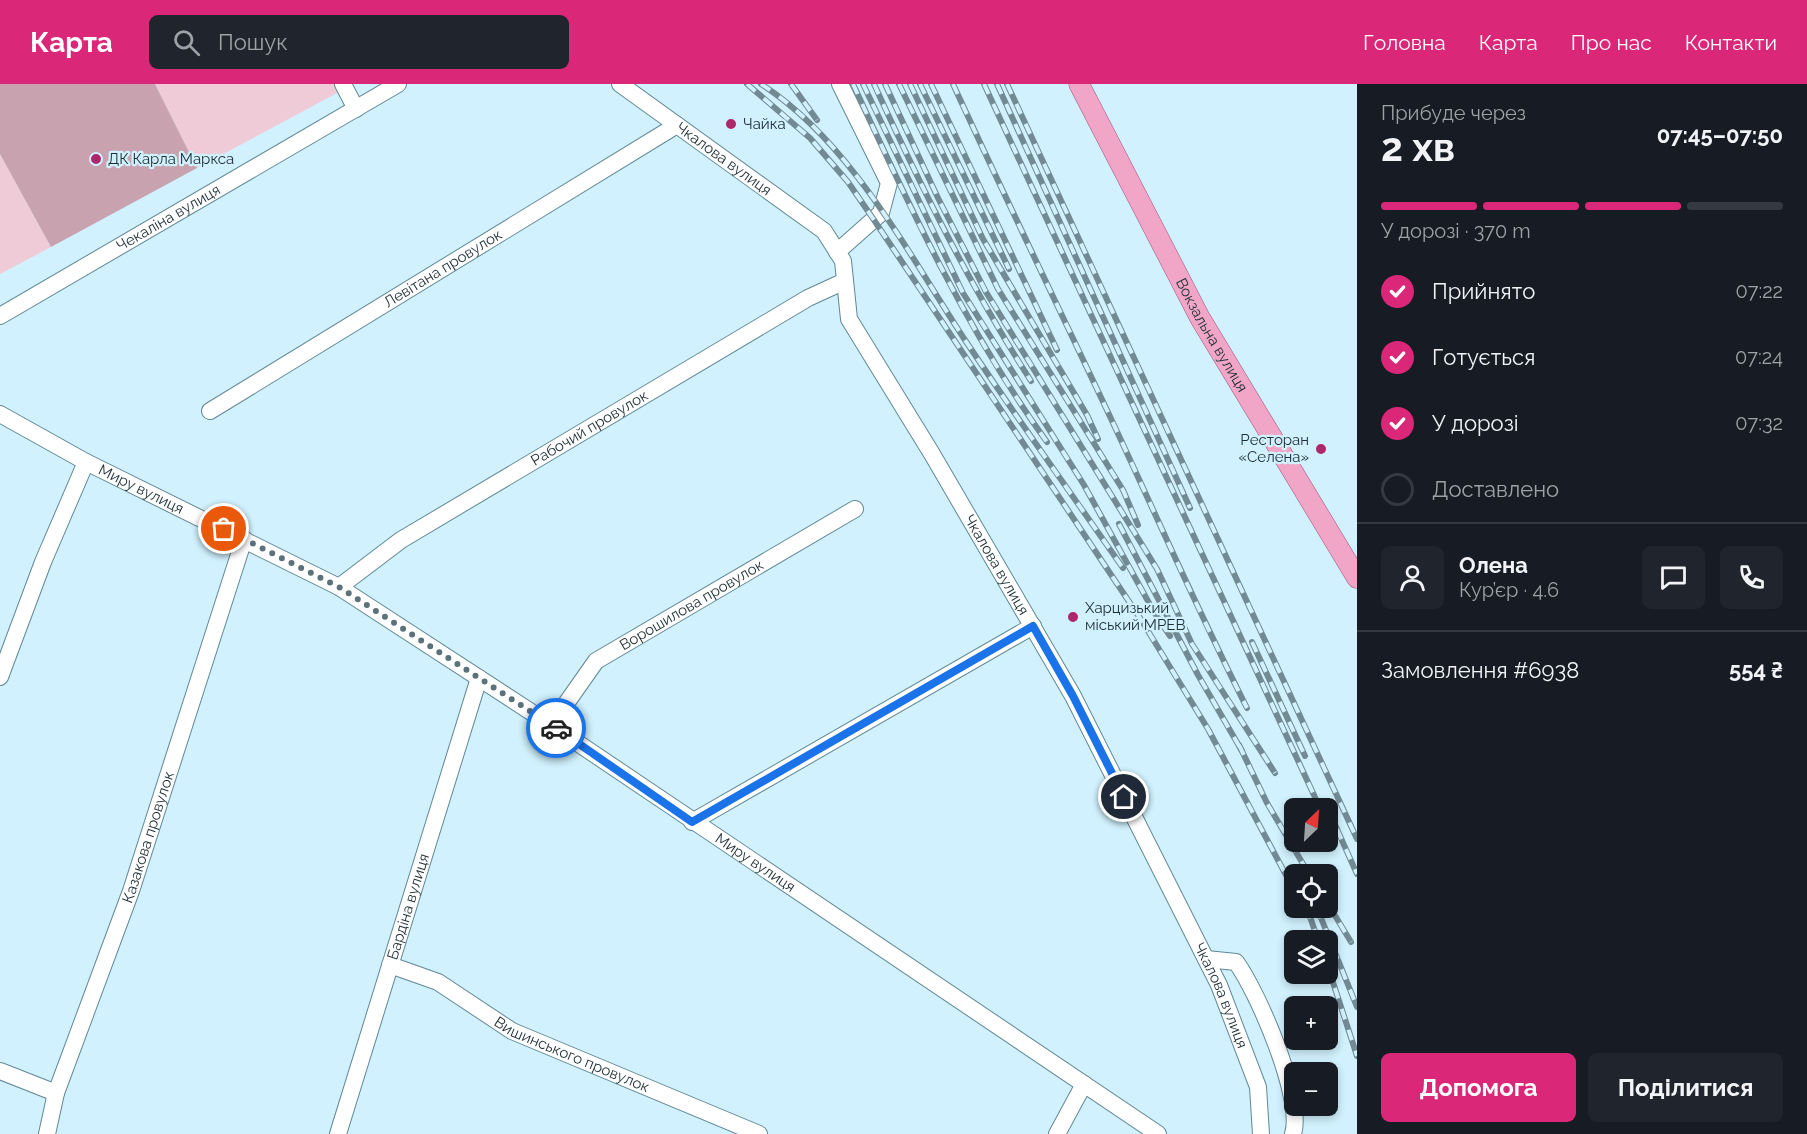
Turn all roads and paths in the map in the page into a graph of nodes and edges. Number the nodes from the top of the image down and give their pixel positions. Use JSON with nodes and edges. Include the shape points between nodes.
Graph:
{"nodes":[{"id":1,"x":343,"y":84,"type":"edge"},
{"id":2,"x":398,"y":84,"type":"edge"},
{"id":3,"x":620,"y":84,"type":"edge"},
{"id":4,"x":840,"y":84,"type":"edge"},
{"id":5,"x":1079,"y":84,"type":"edge"},
{"id":6,"x":356,"y":110,"type":"junction"},
{"id":7,"x":677,"y":125,"type":"junction"},
{"id":8,"x":837,"y":252,"type":"junction"},
{"id":9,"x":845,"y":281,"type":"junction"},
{"id":10,"x":0,"y":316,"type":"edge"},
{"id":11,"x":210,"y":411,"type":"dead end"},
{"id":12,"x":0,"y":414,"type":"edge"},
{"id":13,"x":86,"y":462,"type":"junction"},
{"id":14,"x":855,"y":509,"type":"dead end"},
{"id":15,"x":244,"y":539,"type":"junction"},
{"id":16,"x":1355,"y":571,"type":"edge"},
{"id":17,"x":339,"y":587,"type":"junction"},
{"id":18,"x":1033,"y":626,"type":"junction"},
{"id":19,"x":0,"y":677,"type":"edge"},
{"id":20,"x":479,"y":678,"type":"junction"},
{"id":21,"x":551,"y":725,"type":"junction"},
{"id":22,"x":692,"y":822,"type":"junction"},
{"id":23,"x":1206,"y":959,"type":"junction"},
{"id":24,"x":390,"y":965,"type":"junction"},
{"id":25,"x":0,"y":1071,"type":"edge"},
{"id":26,"x":1084,"y":1084,"type":"junction"},
{"id":27,"x":56,"y":1093,"type":"junction"},
{"id":28,"x":47,"y":1134,"type":"edge"},
{"id":29,"x":338,"y":1134,"type":"edge"},
{"id":30,"x":759,"y":1134,"type":"edge"},
{"id":31,"x":1057,"y":1134,"type":"edge"},
{"id":32,"x":1158,"y":1134,"type":"edge"},
{"id":33,"x":1261,"y":1134,"type":"edge"},
{"id":34,"x":1293,"y":1134,"type":"edge"}],
"edges":[{"from":1,"to":6,"type":"street"},
{"from":2,"to":6,"type":"street","name":"Чекаліна вулиця"},
{"from":3,"to":7,"type":"street","name":"Чкалова вулиця"},
{"from":4,"to":8,"type":"street","via":[[889,183],[881,213]]},
{"from":5,"to":16,"type":"main road","name":"Вокзальна вулиця","via":[[1200,318]]},
{"from":6,"to":10,"type":"street","name":"Чекаліна вулиця"},
{"from":7,"to":8,"type":"street","name":"Чкалова вулиця","via":[[824,231]]},
{"from":7,"to":11,"type":"street","name":"Левітана провулок"},
{"from":8,"to":9,"type":"street","name":"Чкалова вулиця","via":[[843,261]]},
{"from":9,"to":17,"type":"street","name":"Рабочий провулок","via":[[808,298],[401,540]]},
{"from":9,"to":18,"type":"street","name":"Чкалова вулиця","via":[[849,319]]},
{"from":12,"to":13,"type":"street","name":"Миру вулиця"},
{"from":13,"to":15,"type":"street","name":"Миру вулиця"},
{"from":13,"to":19,"type":"street"},
{"from":14,"to":21,"type":"street","name":"Ворошилова провулок","via":[[596,661]]},
{"from":15,"to":17,"type":"street","name":"Миру вулиця"},
{"from":15,"to":27,"type":"street","name":"Казакова провулок","via":[[131,891]]},
{"from":17,"to":20,"type":"street","name":"Миру вулиця"},
{"from":18,"to":22,"type":"street"},
{"from":18,"to":23,"type":"street","name":"Чкалова вулиця","via":[[1073,696]]},
{"from":20,"to":21,"type":"street","name":"Миру вулиця"},
{"from":20,"to":24,"type":"street","name":"Бардіна вулиця"},
{"from":21,"to":22,"type":"street","name":"Миру вулиця"},
{"from":22,"to":26,"type":"street","name":"Миру вулиця"},
{"from":23,"to":33,"type":"street","name":"Чкалова вулиця","via":[[1258,1087]]},
{"from":23,"to":34,"type":"street","via":[[1236,962],[1247,977],[1288,1083],[1294,1111]]},
{"from":24,"to":29,"type":"street","name":"Бардіна вулиця"},
{"from":24,"to":30,"type":"street","name":"Вишинського провулок","via":[[438,982],[512,1031]]},
{"from":25,"to":27,"type":"street"},
{"from":26,"to":31,"type":"street"},
{"from":26,"to":32,"type":"street","name":"Миру вулиця"},
{"from":27,"to":28,"type":"street","name":"Казакова провулок"}]}
